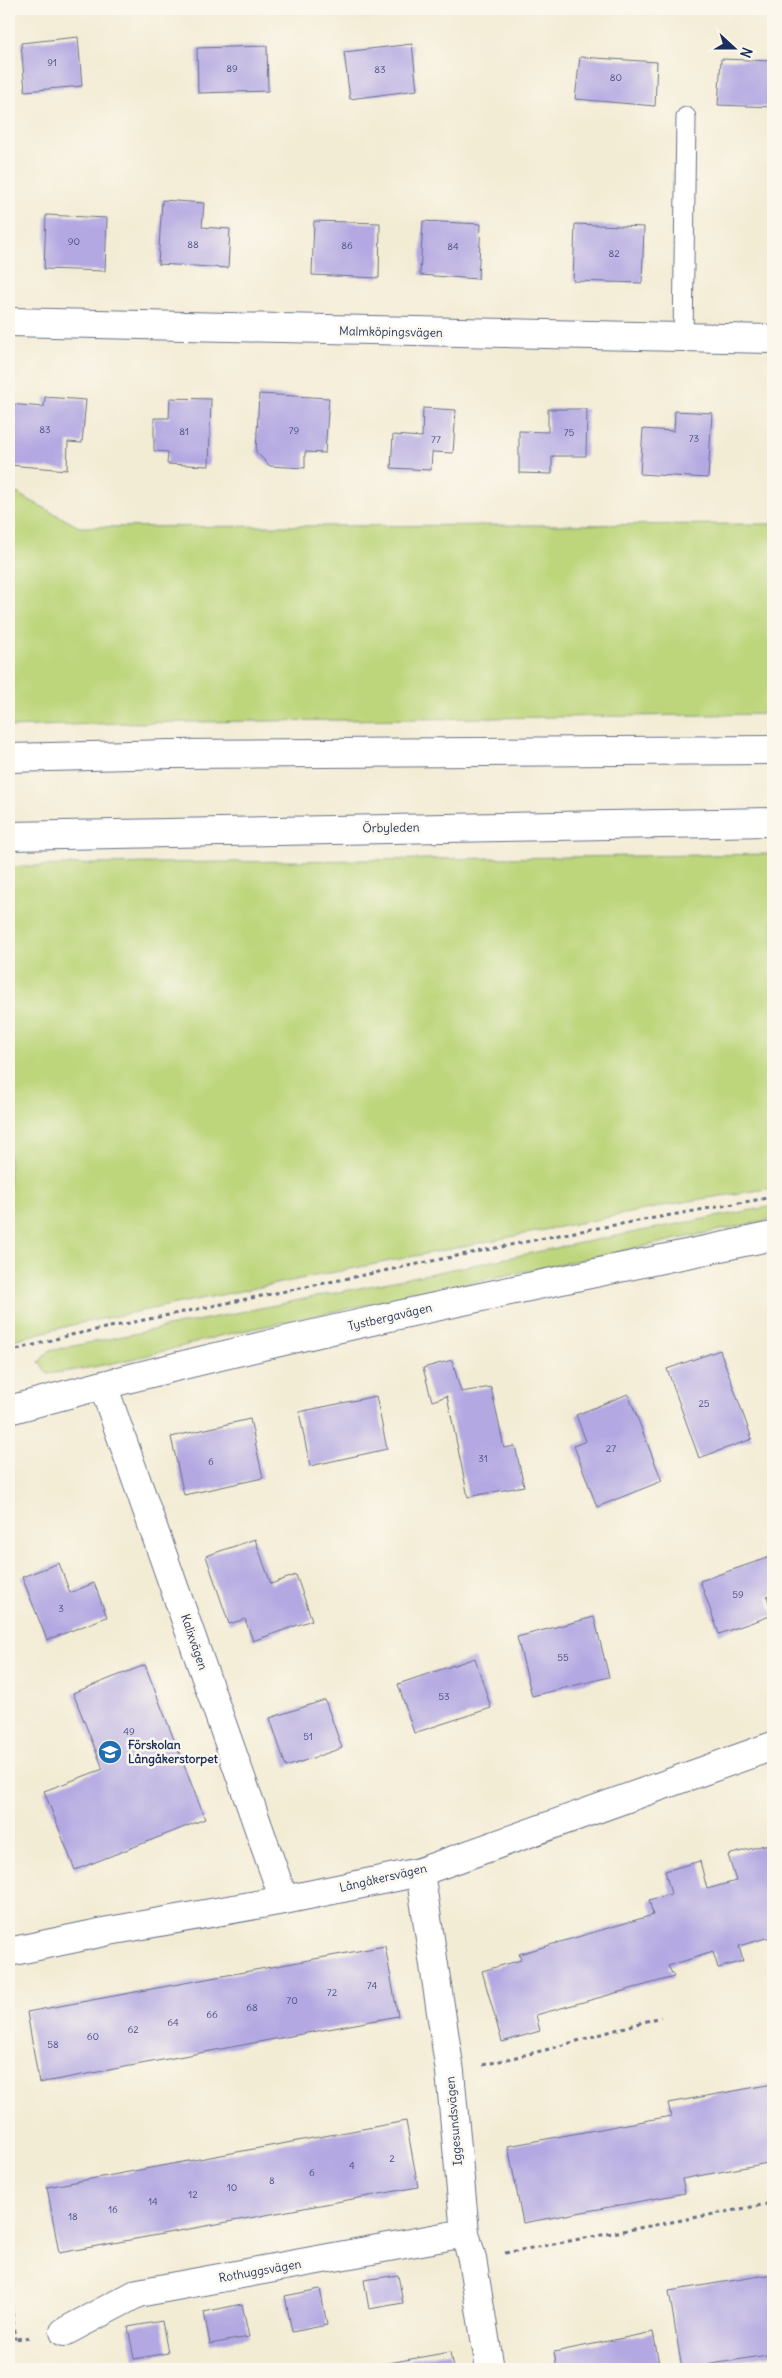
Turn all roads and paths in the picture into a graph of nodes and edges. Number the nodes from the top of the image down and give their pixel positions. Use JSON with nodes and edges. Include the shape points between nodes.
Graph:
{"nodes":[{"id":1,"x":686,"y":117,"type":"dead end"},
{"id":2,"x":9,"y":322,"type":"edge"},
{"id":3,"x":683,"y":338,"type":"junction"},
{"id":4,"x":773,"y":339,"type":"edge"},
{"id":5,"x":773,"y":750,"type":"edge"},
{"id":6,"x":9,"y":758,"type":"edge"},
{"id":7,"x":773,"y":822,"type":"edge"},
{"id":8,"x":9,"y":836,"type":"edge"},
{"id":9,"x":773,"y":1196,"type":"edge"},
{"id":10,"x":773,"y":1236,"type":"edge"},
{"id":11,"x":9,"y":1352,"type":"edge"},
{"id":12,"x":103,"y":1384,"type":"junction"},
{"id":13,"x":9,"y":1410,"type":"edge"},
{"id":14,"x":773,"y":1746,"type":"edge"},
{"id":15,"x":420,"y":1872,"type":"junction"},
{"id":16,"x":284,"y":1900,"type":"junction"},
{"id":17,"x":9,"y":1952,"type":"edge"},
{"id":18,"x":661,"y":2017,"type":"dead end"},
{"id":19,"x":450,"y":2072,"type":"junction"},
{"id":20,"x":773,"y":2203,"type":"edge"},
{"id":21,"x":465,"y":2233,"type":"junction"},
{"id":22,"x":472,"y":2259,"type":"junction"},
{"id":23,"x":9,"y":2281,"type":"edge"},
{"id":24,"x":64,"y":2332,"type":"dead end"},
{"id":25,"x":15,"y":2339,"type":"dead end"},
{"id":26,"x":490,"y":2369,"type":"edge"}],
"edges":[{"from":1,"to":3,"type":"lane"},
{"from":2,"to":3,"type":"street","name":"Malmköpingsvägen"},
{"from":3,"to":4,"type":"street","name":"Malmköpingsvägen"},
{"from":5,"to":6,"type":"street"},
{"from":7,"to":8,"type":"street","name":"Örbyleden"},
{"from":9,"to":11,"type":"path","via":[[564,1234],[66,1336]]},
{"from":10,"to":12,"type":"street","name":"Tystbergavägen","via":[[441,1305]]},
{"from":12,"to":13,"type":"street","name":"Tystbergavägen"},
{"from":12,"to":16,"type":"street","name":"Kalixvägen"},
{"from":14,"to":15,"type":"street","name":"Långåkersvägen"},
{"from":15,"to":16,"type":"street","name":"Långåkersvägen"},
{"from":15,"to":19,"type":"street","name":"Iggesundsvägen"},
{"from":16,"to":17,"type":"street","name":"Långåkersvägen"},
{"from":18,"to":19,"type":"path"},
{"from":19,"to":21,"type":"street","name":"Iggesundsvägen"},
{"from":20,"to":22,"type":"path"},
{"from":21,"to":22,"type":"street","name":"Iggesundsvägen"},
{"from":21,"to":24,"type":"street","name":"Rothuggsvägen","via":[[138,2293]]},
{"from":22,"to":26,"type":"street","name":"Iggesundsvägen"},
{"from":23,"to":25,"type":"path"}]}
